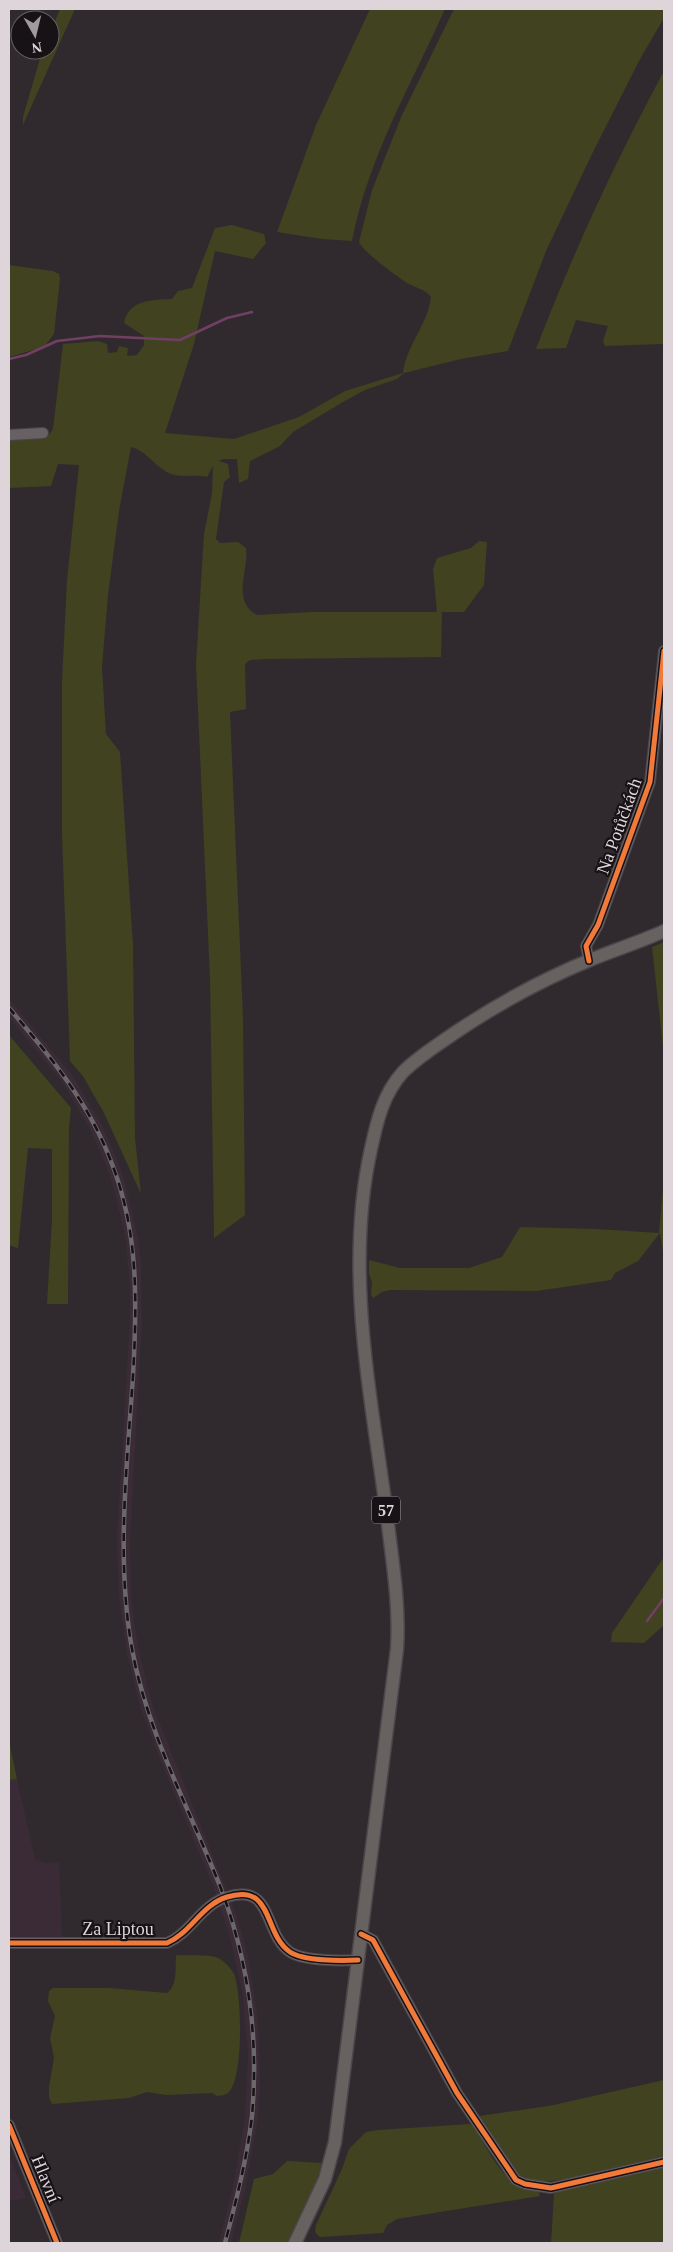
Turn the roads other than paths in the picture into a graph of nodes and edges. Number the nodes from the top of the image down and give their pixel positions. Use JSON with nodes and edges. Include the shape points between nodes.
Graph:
{"nodes":[{"id":1,"x":43,"y":433,"type":"dead end"},
{"id":2,"x":9,"y":435,"type":"edge"},
{"id":3,"x":664,"y":651,"type":"edge"},
{"id":4,"x":662,"y":696,"type":"edge"},
{"id":5,"x":664,"y":931,"type":"edge"},
{"id":6,"x":589,"y":961,"type":"junction"},
{"id":7,"x":361,"y":1934,"type":"junction"},
{"id":8,"x":9,"y":1943,"type":"edge"},
{"id":9,"x":358,"y":1960,"type":"junction"},
{"id":10,"x":9,"y":2125,"type":"edge"},
{"id":11,"x":664,"y":2162,"type":"edge"},
{"id":12,"x":57,"y":2243,"type":"edge"},
{"id":13,"x":295,"y":2243,"type":"edge"}],
"edges":[{"from":1,"to":2,"type":"street"},
{"from":3,"to":4,"type":"street","name":"Na Potůčkách"},
{"from":4,"to":6,"type":"street","name":"Na Potůčkách","via":[[650,782],[598,925],[586,946]]},
{"from":5,"to":6,"type":"main road","number":"57"},
{"from":6,"to":7,"type":"main road","number":"57","via":[[496,1006],[413,1063],[387,1095],[376,1126],[359,1229],[359,1278],[395,1578],[398,1628]]},
{"from":7,"to":9,"type":"main road","number":"57"},
{"from":7,"to":11,"type":"street","via":[[372,1940],[457,2093],[516,2180],[551,2188]]},
{"from":8,"to":9,"type":"street","name":"Za Liptou","via":[[167,1943],[180,1936],[218,1900],[246,1894],[261,1902],[278,1937],[291,1952],[303,1956]]},
{"from":9,"to":13,"type":"main road","number":"57","via":[[333,2153],[321,2190]]},
{"from":10,"to":12,"type":"street","name":"Hlavní"}]}
